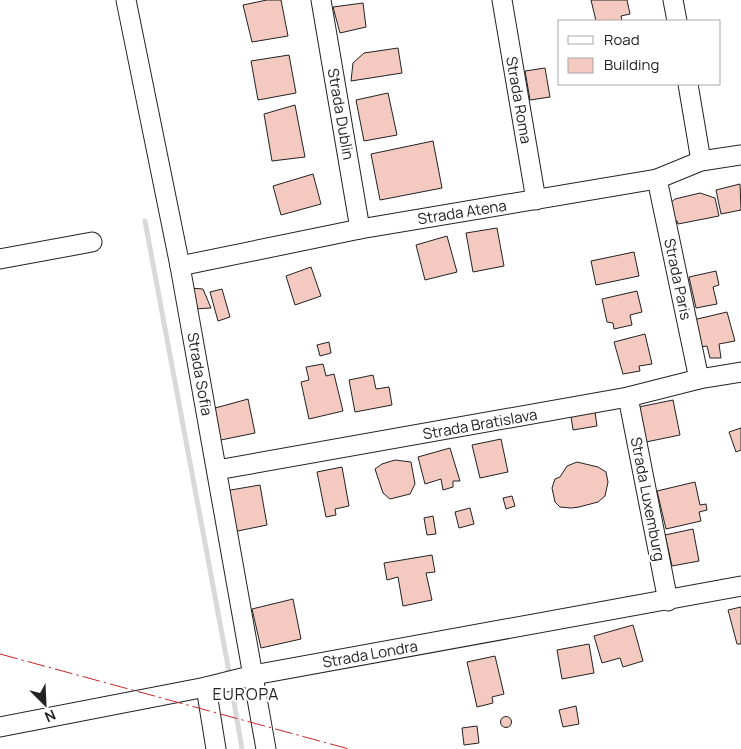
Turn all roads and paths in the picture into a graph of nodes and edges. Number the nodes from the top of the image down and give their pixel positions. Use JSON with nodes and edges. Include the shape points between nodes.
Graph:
{"nodes":[{"id":1,"x":126,"y":0,"type":"edge"},
{"id":2,"x":321,"y":0,"type":"edge"},
{"id":3,"x":502,"y":0,"type":"edge"},
{"id":4,"x":673,"y":0,"type":"edge"},
{"id":5,"x":677,"y":20,"type":"edge"},
{"id":6,"x":688,"y":85,"type":"edge"},
{"id":7,"x":741,"y":155,"type":"edge"},
{"id":8,"x":701,"y":160,"type":"junction"},
{"id":9,"x":658,"y":179,"type":"junction"},
{"id":10,"x":536,"y":200,"type":"junction"},
{"id":11,"x":360,"y":229,"type":"junction"},
{"id":12,"x":92,"y":242,"type":"dead end"},
{"id":13,"x":0,"y":258,"type":"edge"},
{"id":14,"x":180,"y":266,"type":"junction"},
{"id":15,"x":741,"y":372,"type":"edge"},
{"id":16,"x":699,"y":380,"type":"junction"},
{"id":17,"x":628,"y":397,"type":"junction"},
{"id":18,"x":217,"y":470,"type":"junction"},
{"id":19,"x":741,"y":586,"type":"edge"},
{"id":20,"x":668,"y":601,"type":"junction"},
{"id":21,"x":247,"y":677,"type":"junction"},
{"id":22,"x":213,"y":685,"type":"junction"},
{"id":23,"x":0,"y":727,"type":"edge"},
{"id":24,"x":216,"y":749,"type":"edge"},
{"id":25,"x":266,"y":749,"type":"edge"}],
"edges":[{"from":1,"to":14,"type":"street","name":"Strada Sofia"},
{"from":2,"to":11,"type":"street","name":"Strada Dublin"},
{"from":3,"to":10,"type":"street","name":"Strada Roma"},
{"from":4,"to":5,"type":"street"},
{"from":6,"to":8,"type":"street"},
{"from":7,"to":8,"type":"street","name":"Strada Atena"},
{"from":8,"to":9,"type":"street","name":"Strada Atena"},
{"from":9,"to":10,"type":"street","name":"Strada Atena"},
{"from":9,"to":16,"type":"street","name":"Strada Paris"},
{"from":10,"to":11,"type":"street","name":"Strada Atena"},
{"from":11,"to":14,"type":"street","name":"Strada Atena"},
{"from":12,"to":13,"type":"street"},
{"from":14,"to":18,"type":"street","name":"Strada Sofia"},
{"from":15,"to":16,"type":"street","name":"Strada Bratislava"},
{"from":16,"to":17,"type":"street","name":"Strada Bratislava"},
{"from":17,"to":18,"type":"street","name":"Strada Bratislava"},
{"from":17,"to":20,"type":"street","name":"Strada Luxemburg"},
{"from":18,"to":21,"type":"street","name":"Strada Sofia"},
{"from":19,"to":20,"type":"street","name":"Strada Londra"},
{"from":20,"to":21,"type":"street","name":"Strada Londra"},
{"from":21,"to":22,"type":"street","name":"Strada Londra"},
{"from":21,"to":25,"type":"street","name":"Strada Sofia"},
{"from":22,"to":23,"type":"street","name":"Strada Londra"},
{"from":22,"to":24,"type":"street"}]}
